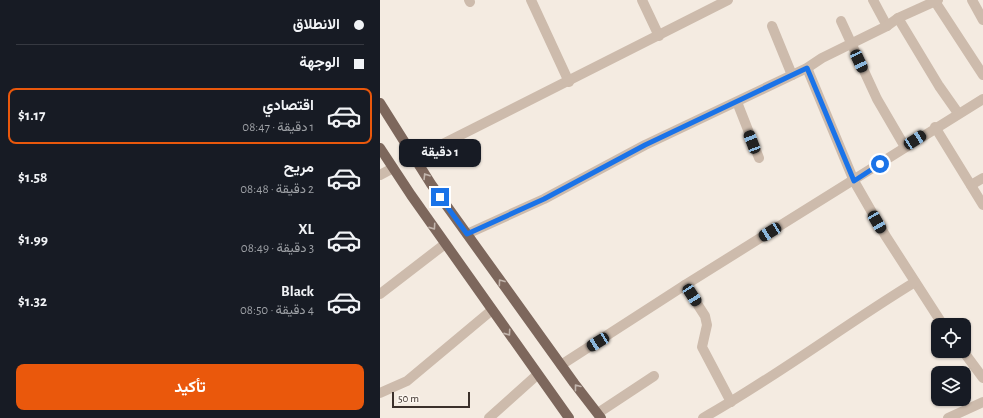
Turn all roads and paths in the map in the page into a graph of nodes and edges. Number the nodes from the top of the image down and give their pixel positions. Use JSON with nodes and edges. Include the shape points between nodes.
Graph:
{"nodes":[{"id":1,"x":531,"y":0,"type":"edge"},
{"id":2,"x":642,"y":0,"type":"edge"},
{"id":3,"x":728,"y":0,"type":"edge"},
{"id":4,"x":873,"y":0,"type":"edge"},
{"id":5,"x":972,"y":0,"type":"edge"},
{"id":6,"x":936,"y":1,"type":"edge"},
{"id":7,"x":898,"y":18,"type":"junction"},
{"id":8,"x":983,"y":20,"type":"edge"},
{"id":9,"x":842,"y":21,"type":"dead end"},
{"id":10,"x":772,"y":26,"type":"dead end"},
{"id":11,"x":887,"y":26,"type":"junction"},
{"id":12,"x":659,"y":36,"type":"junction"},
{"id":13,"x":852,"y":44,"type":"junction"},
{"id":14,"x":807,"y":68,"type":"junction"},
{"id":15,"x":792,"y":75,"type":"junction"},
{"id":16,"x":983,"y":75,"type":"edge"},
{"id":17,"x":569,"y":82,"type":"junction"},
{"id":18,"x":983,"y":98,"type":"edge"},
{"id":19,"x":737,"y":102,"type":"junction"},
{"id":20,"x":380,"y":103,"type":"edge"},
{"id":21,"x":958,"y":113,"type":"junction"},
{"id":22,"x":935,"y":127,"type":"junction"},
{"id":23,"x":905,"y":147,"type":"junction"},
{"id":24,"x":380,"y":148,"type":"edge"},
{"id":25,"x":415,"y":158,"type":"junction"},
{"id":26,"x":759,"y":158,"type":"dead end"},
{"id":27,"x":393,"y":168,"type":"junction"},
{"id":28,"x":380,"y":175,"type":"edge"},
{"id":29,"x":983,"y":178,"type":"edge"},
{"id":30,"x":854,"y":181,"type":"junction"},
{"id":31,"x":971,"y":185,"type":"junction"},
{"id":32,"x":983,"y":205,"type":"edge"},
{"id":33,"x":467,"y":234,"type":"junction"},
{"id":34,"x":445,"y":244,"type":"junction"},
{"id":35,"x":915,"y":282,"type":"junction"},
{"id":36,"x":685,"y":285,"type":"junction"},
{"id":37,"x":380,"y":294,"type":"edge"},
{"id":38,"x":492,"y":310,"type":"junction"},
{"id":39,"x":939,"y":318,"type":"edge"},
{"id":40,"x":968,"y":358,"type":"edge"},
{"id":41,"x":561,"y":365,"type":"junction"},
{"id":42,"x":537,"y":374,"type":"junction"},
{"id":43,"x":654,"y":376,"type":"dead end"},
{"id":44,"x":983,"y":378,"type":"edge"},
{"id":45,"x":380,"y":393,"type":"edge"},
{"id":46,"x":731,"y":402,"type":"junction"},
{"id":47,"x":983,"y":402,"type":"edge"},
{"id":48,"x":599,"y":416,"type":"edge"},
{"id":49,"x":489,"y":418,"type":"edge"},
{"id":50,"x":569,"y":418,"type":"edge"},
{"id":51,"x":703,"y":418,"type":"edge"},
{"id":52,"x":948,"y":418,"type":"edge"}],
"edges":[{"from":1,"to":17,"type":"street"},
{"from":2,"to":12,"type":"street"},
{"from":3,"to":12,"type":"street"},
{"from":4,"to":11,"type":"street"},
{"from":5,"to":8,"type":"street"},
{"from":6,"to":7,"type":"street"},
{"from":6,"to":16,"type":"street"},
{"from":7,"to":11,"type":"street"},
{"from":7,"to":21,"type":"street"},
{"from":9,"to":13,"type":"street"},
{"from":10,"to":15,"type":"street"},
{"from":11,"to":13,"type":"street"},
{"from":12,"to":17,"type":"street"},
{"from":13,"to":14,"type":"street"},
{"from":13,"to":23,"type":"street","via":[[877,99]]},
{"from":14,"to":15,"type":"street"},
{"from":14,"to":30,"type":"street"},
{"from":15,"to":19,"type":"street"},
{"from":17,"to":25,"type":"street"},
{"from":18,"to":21,"type":"street"},
{"from":19,"to":26,"type":"street"},
{"from":19,"to":33,"type":"street","via":[[645,145],[544,199]]},
{"from":20,"to":25,"type":"main road"},
{"from":21,"to":22,"type":"street"},
{"from":22,"to":23,"type":"street"},
{"from":22,"to":31,"type":"street"},
{"from":23,"to":30,"type":"street"},
{"from":24,"to":27,"type":"main road"},
{"from":33,"to":25,"type":"main road","one_way":true},
{"from":27,"to":28,"type":"street"},
{"from":27,"to":34,"type":"main road","one_way":true},
{"from":29,"to":31,"type":"street"},
{"from":30,"to":35,"type":"street"},
{"from":30,"to":36,"type":"street"},
{"from":31,"to":32,"type":"street"},
{"from":41,"to":33,"type":"main road","one_way":true},
{"from":34,"to":37,"type":"street"},
{"from":34,"to":38,"type":"main road"},
{"from":35,"to":39,"type":"street"},
{"from":35,"to":46,"type":"street"},
{"from":36,"to":41,"type":"street"},
{"from":36,"to":46,"type":"street","via":[[705,316],[707,325],[702,347]]},
{"from":38,"to":42,"type":"main road","one_way":true},
{"from":38,"to":45,"type":"street","via":[[406,381]]},
{"from":40,"to":44,"type":"street"},
{"from":48,"to":41,"type":"main road","one_way":true},
{"from":42,"to":49,"type":"street"},
{"from":42,"to":50,"type":"main road"},
{"from":43,"to":48,"type":"street"},
{"from":46,"to":51,"type":"street"},
{"from":47,"to":52,"type":"street"}]}
